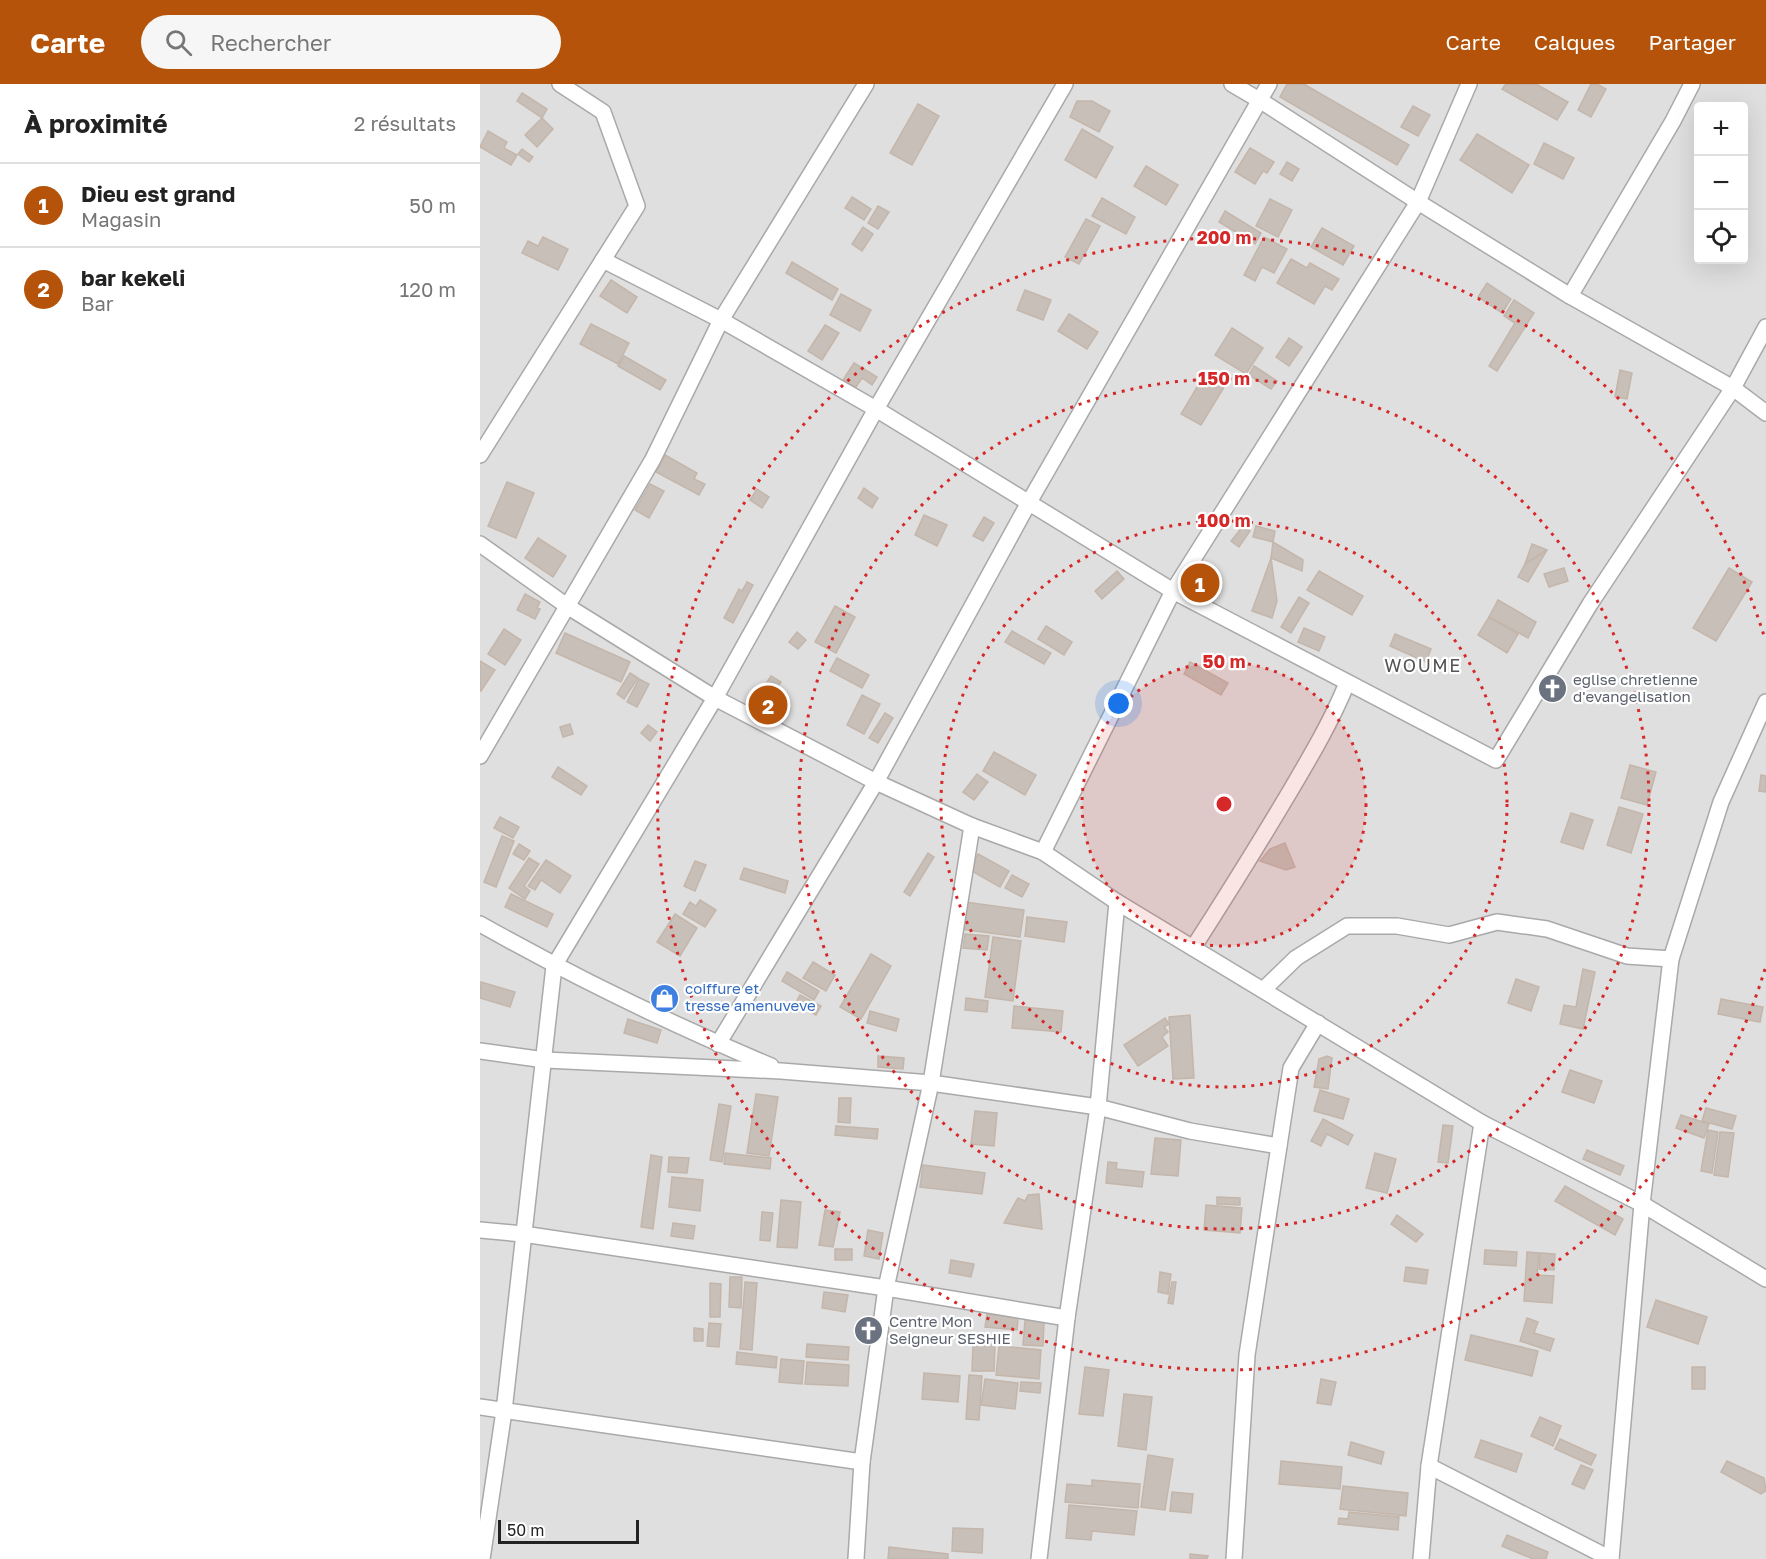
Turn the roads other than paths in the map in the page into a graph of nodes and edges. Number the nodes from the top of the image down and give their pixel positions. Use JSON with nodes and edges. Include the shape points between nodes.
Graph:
{"nodes":[{"id":1,"x":560,"y":84,"type":"edge"},
{"id":2,"x":866,"y":84,"type":"edge"},
{"id":3,"x":1065,"y":84,"type":"edge"},
{"id":4,"x":1232,"y":84,"type":"edge"},
{"id":5,"x":1269,"y":84,"type":"edge"},
{"id":6,"x":1469,"y":84,"type":"edge"},
{"id":7,"x":1692,"y":84,"type":"edge"},
{"id":8,"x":1261,"y":101,"type":"junction"},
{"id":9,"x":1418,"y":202,"type":"junction"},
{"id":10,"x":603,"y":260,"type":"junction"},
{"id":11,"x":1570,"y":296,"type":"junction"},
{"id":12,"x":722,"y":320,"type":"junction"},
{"id":13,"x":1766,"y":327,"type":"edge"},
{"id":14,"x":1733,"y":388,"type":"junction"},
{"id":15,"x":876,"y":409,"type":"junction"},
{"id":16,"x":1766,"y":413,"type":"edge"},
{"id":17,"x":480,"y":455,"type":"edge"},
{"id":18,"x":1028,"y":504,"type":"junction"},
{"id":19,"x":480,"y":544,"type":"edge"},
{"id":20,"x":1173,"y":591,"type":"junction"},
{"id":21,"x":567,"y":606,"type":"junction"},
{"id":22,"x":1347,"y":683,"type":"junction"},
{"id":23,"x":715,"y":698,"type":"junction"},
{"id":24,"x":1766,"y":702,"type":"edge"},
{"id":25,"x":480,"y":756,"type":"edge"},
{"id":26,"x":876,"y":782,"type":"junction"},
{"id":27,"x":972,"y":826,"type":"junction"},
{"id":28,"x":1043,"y":852,"type":"junction"},
{"id":29,"x":1117,"y":902,"type":"junction"},
{"id":30,"x":480,"y":924,"type":"edge"},
{"id":31,"x":1193,"y":948,"type":"junction"},
{"id":32,"x":1671,"y":959,"type":"junction"},
{"id":33,"x":554,"y":966,"type":"junction"},
{"id":34,"x":1263,"y":990,"type":"junction"},
{"id":35,"x":1318,"y":1023,"type":"junction"},
{"id":36,"x":718,"y":1044,"type":"junction"},
{"id":37,"x":480,"y":1051,"type":"edge"},
{"id":38,"x":545,"y":1060,"type":"junction"},
{"id":39,"x":782,"y":1071,"type":"junction"},
{"id":40,"x":931,"y":1083,"type":"junction"},
{"id":41,"x":1098,"y":1107,"type":"junction"},
{"id":42,"x":1482,"y":1124,"type":"junction"},
{"id":43,"x":1279,"y":1146,"type":"junction"},
{"id":44,"x":1642,"y":1204,"type":"junction"},
{"id":45,"x":480,"y":1230,"type":"edge"},
{"id":46,"x":523,"y":1234,"type":"junction"},
{"id":47,"x":1766,"y":1279,"type":"edge"},
{"id":48,"x":886,"y":1288,"type":"junction"},
{"id":49,"x":1067,"y":1318,"type":"junction"},
{"id":50,"x":480,"y":1407,"type":"edge"},
{"id":51,"x":504,"y":1410,"type":"junction"},
{"id":52,"x":862,"y":1462,"type":"junction"},
{"id":53,"x":1429,"y":1466,"type":"junction"},
{"id":54,"x":482,"y":1559,"type":"edge"},
{"id":55,"x":856,"y":1559,"type":"edge"},
{"id":56,"x":1039,"y":1559,"type":"edge"},
{"id":57,"x":1234,"y":1559,"type":"edge"},
{"id":58,"x":1421,"y":1559,"type":"edge"},
{"id":59,"x":1611,"y":1559,"type":"edge"}],
"edges":[{"from":1,"to":10,"type":"street","via":[[603,112],[637,206]]},
{"from":2,"to":12,"type":"street"},
{"from":3,"to":15,"type":"street"},
{"from":4,"to":8,"type":"street"},
{"from":5,"to":8,"type":"street"},
{"from":6,"to":9,"type":"street"},
{"from":7,"to":11,"type":"street"},
{"from":8,"to":9,"type":"street"},
{"from":8,"to":18,"type":"street"},
{"from":9,"to":11,"type":"street"},
{"from":9,"to":20,"type":"street"},
{"from":10,"to":12,"type":"street"},
{"from":10,"to":17,"type":"street"},
{"from":11,"to":14,"type":"street"},
{"from":12,"to":15,"type":"street"},
{"from":12,"to":21,"type":"street","via":[[653,459]]},
{"from":13,"to":14,"type":"street"},
{"from":14,"to":16,"type":"street"},
{"from":14,"to":22,"type":"street","via":[[1590,604],[1496,760]]},
{"from":15,"to":18,"type":"street"},
{"from":15,"to":23,"type":"street"},
{"from":18,"to":20,"type":"street"},
{"from":18,"to":26,"type":"street"},
{"from":19,"to":21,"type":"street"},
{"from":20,"to":22,"type":"street"},
{"from":20,"to":28,"type":"street"},
{"from":21,"to":23,"type":"street"},
{"from":21,"to":25,"type":"street"},
{"from":22,"to":31,"type":"street","via":[[1304,768]]},
{"from":23,"to":26,"type":"street"},
{"from":23,"to":33,"type":"street"},
{"from":24,"to":32,"type":"street","via":[[1721,802]]},
{"from":26,"to":27,"type":"street"},
{"from":26,"to":36,"type":"street"},
{"from":27,"to":28,"type":"street"},
{"from":27,"to":40,"type":"street"},
{"from":28,"to":29,"type":"street"},
{"from":29,"to":31,"type":"street"},
{"from":29,"to":41,"type":"street"},
{"from":30,"to":33,"type":"street"},
{"from":31,"to":34,"type":"street"},
{"from":32,"to":34,"type":"street","via":[[1627,956],[1547,929],[1497,922],[1449,935],[1397,926],[1347,926],[1296,958]]},
{"from":32,"to":44,"type":"street"},
{"from":33,"to":36,"type":"street"},
{"from":33,"to":38,"type":"street"},
{"from":34,"to":35,"type":"street"},
{"from":35,"to":42,"type":"street"},
{"from":35,"to":43,"type":"street","via":[[1291,1068]]},
{"from":36,"to":39,"type":"street"},
{"from":37,"to":38,"type":"street"},
{"from":38,"to":39,"type":"street"},
{"from":38,"to":46,"type":"street"},
{"from":39,"to":40,"type":"street"},
{"from":40,"to":41,"type":"street"},
{"from":40,"to":48,"type":"street"},
{"from":41,"to":43,"type":"street","via":[[1190,1131]]},
{"from":41,"to":49,"type":"street"},
{"from":42,"to":44,"type":"street"},
{"from":42,"to":53,"type":"street"},
{"from":43,"to":57,"type":"street","via":[[1247,1355]]},
{"from":44,"to":47,"type":"street"},
{"from":44,"to":59,"type":"street"},
{"from":45,"to":46,"type":"street"},
{"from":46,"to":48,"type":"street"},
{"from":46,"to":51,"type":"street"},
{"from":48,"to":49,"type":"street"},
{"from":48,"to":52,"type":"street"},
{"from":49,"to":56,"type":"street"},
{"from":50,"to":51,"type":"street"},
{"from":51,"to":52,"type":"street"},
{"from":51,"to":54,"type":"street"},
{"from":52,"to":55,"type":"street"},
{"from":53,"to":58,"type":"street"},
{"from":53,"to":59,"type":"street"}]}
